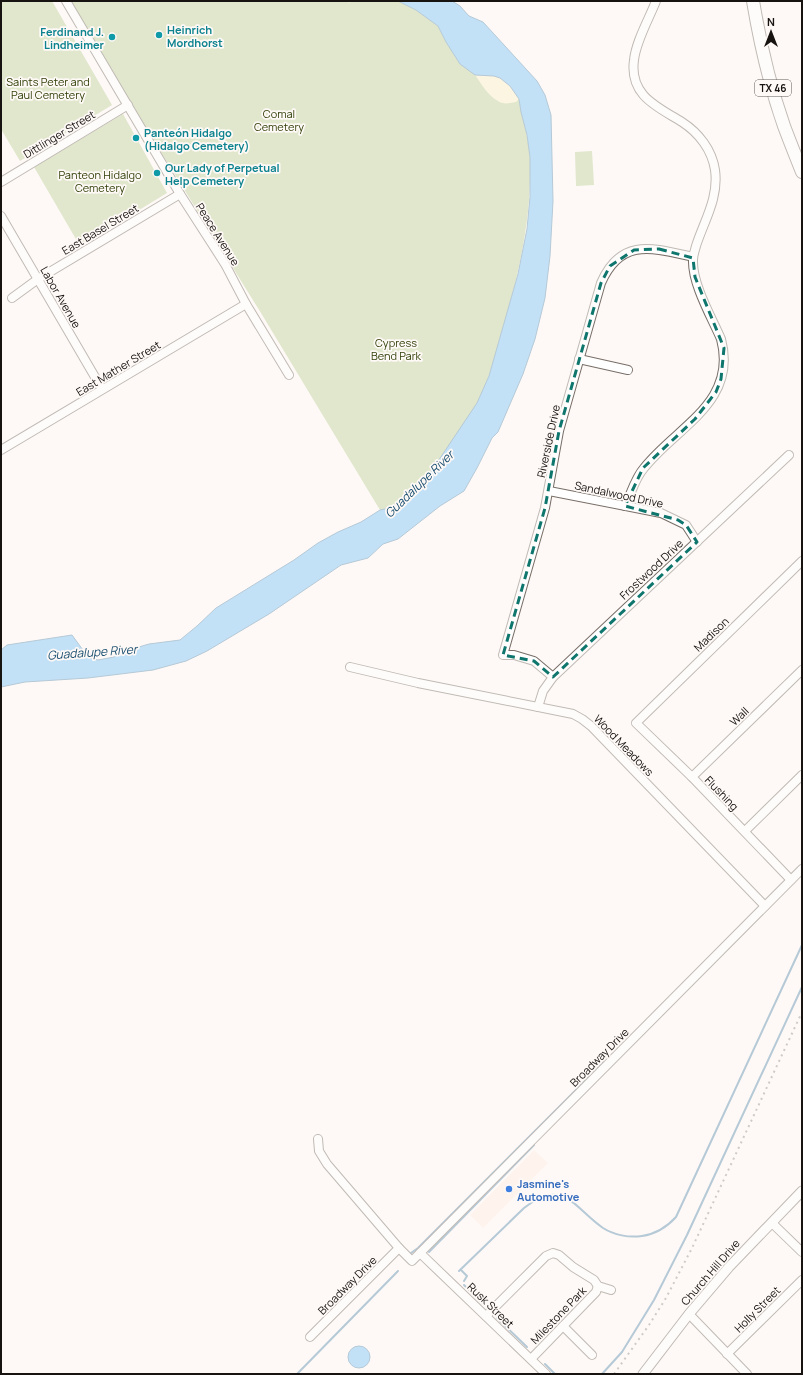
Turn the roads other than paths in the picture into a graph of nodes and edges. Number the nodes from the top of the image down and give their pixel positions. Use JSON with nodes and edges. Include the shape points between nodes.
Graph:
{"nodes":[{"id":1,"x":66,"y":1,"type":"edge"},
{"id":2,"x":656,"y":1,"type":"edge"},
{"id":3,"x":753,"y":1,"type":"edge"},
{"id":4,"x":128,"y":105,"type":"junction"},
{"id":5,"x":802,"y":172,"type":"edge"},
{"id":6,"x":1,"y":182,"type":"edge"},
{"id":7,"x":180,"y":194,"type":"junction"},
{"id":8,"x":1,"y":216,"type":"edge"},
{"id":9,"x":693,"y":257,"type":"junction"},
{"id":10,"x":38,"y":279,"type":"junction"},
{"id":11,"x":12,"y":298,"type":"dead end"},
{"id":12,"x":246,"y":304,"type":"junction"},
{"id":13,"x":579,"y":360,"type":"junction"},
{"id":14,"x":628,"y":370,"type":"dead end"},
{"id":15,"x":289,"y":375,"type":"dead end"},
{"id":16,"x":102,"y":389,"type":"junction"},
{"id":17,"x":1,"y":450,"type":"edge"},
{"id":18,"x":789,"y":455,"type":"dead end"},
{"id":19,"x":548,"y":491,"type":"junction"},
{"id":20,"x":625,"y":506,"type":"junction"},
{"id":21,"x":697,"y":542,"type":"junction"},
{"id":22,"x":802,"y":561,"type":"edge"},
{"id":23,"x":350,"y":667,"type":"dead end"},
{"id":24,"x":802,"y":670,"type":"edge"},
{"id":25,"x":553,"y":677,"type":"junction"},
{"id":26,"x":538,"y":707,"type":"junction"},
{"id":27,"x":636,"y":723,"type":"joint"},
{"id":28,"x":802,"y":775,"type":"edge"},
{"id":29,"x":692,"y":777,"type":"junction"},
{"id":30,"x":744,"y":831,"type":"junction"},
{"id":31,"x":802,"y":869,"type":"edge"},
{"id":32,"x":791,"y":880,"type":"junction"},
{"id":33,"x":765,"y":906,"type":"junction"},
{"id":34,"x":318,"y":1139,"type":"dead end"},
{"id":35,"x":802,"y":1191,"type":"edge"},
{"id":36,"x":772,"y":1222,"type":"junction"},
{"id":37,"x":399,"y":1248,"type":"junction"},
{"id":38,"x":802,"y":1252,"type":"edge"},
{"id":39,"x":420,"y":1253,"type":"junction"},
{"id":40,"x":802,"y":1280,"type":"edge"},
{"id":41,"x":598,"y":1286,"type":"junction"},
{"id":42,"x":611,"y":1290,"type":"dead end"},
{"id":43,"x":689,"y":1314,"type":"junction"},
{"id":44,"x":486,"y":1316,"type":"junction"},
{"id":45,"x":563,"y":1326,"type":"junction"},
{"id":46,"x":310,"y":1337,"type":"dead end"},
{"id":47,"x":727,"y":1354,"type":"junction"},
{"id":48,"x":592,"y":1355,"type":"dead end"},
{"id":49,"x":531,"y":1359,"type":"junction"},
{"id":50,"x":546,"y":1374,"type":"edge"},
{"id":51,"x":643,"y":1374,"type":"edge"},
{"id":52,"x":747,"y":1374,"type":"edge"}],
"edges":[{"from":1,"to":4,"type":"street","name":"Peace Avenue"},
{"from":2,"to":9,"type":"street","via":[[635,53],[633,66],[636,81],[650,102],[687,125],[704,141],[715,170],[712,206]]},
{"from":3,"to":5,"type":"main road","number":"TX 46","via":[[774,95]]},
{"from":4,"to":6,"type":"street","name":"Dittlinger Street"},
{"from":4,"to":7,"type":"street","name":"Peace Avenue"},
{"from":7,"to":10,"type":"street","name":"East Basel Street"},
{"from":7,"to":12,"type":"street","name":"Peace Avenue","via":[[225,264]]},
{"from":8,"to":10,"type":"street","name":"Labor Avenue"},
{"from":9,"to":13,"type":"street","name":"Riverside Drive","via":[[649,248],[634,250],[618,258],[610,266],[601,283]]},
{"from":9,"to":20,"type":"street","via":[[695,277],[724,348],[719,386],[707,406],[695,419],[643,468]]},
{"from":10,"to":11,"type":"street","name":"East Basel Street"},
{"from":10,"to":16,"type":"street","name":"Labor Avenue"},
{"from":12,"to":15,"type":"street","name":"Peace Avenue"},
{"from":12,"to":16,"type":"street","name":"East Mather Street"},
{"from":13,"to":14,"type":"street"},
{"from":13,"to":19,"type":"street","name":"Riverside Drive","via":[[558,438]]},
{"from":16,"to":17,"type":"street","name":"East Mather Street"},
{"from":18,"to":21,"type":"street","name":"Frostwood Drive"},
{"from":19,"to":20,"type":"street","name":"Sandalwood Drive"},
{"from":19,"to":25,"type":"street","name":"Riverside Drive","via":[[503,655],[514,655],[534,661]]},
{"from":20,"to":21,"type":"street","name":"Sandalwood Drive","via":[[661,513],[678,520],[686,525]]},
{"from":21,"to":25,"type":"street","name":"Frostwood Drive"},
{"from":22,"to":27,"type":"street","name":"Madison"},
{"from":23,"to":26,"type":"street","name":"Wood Meadows"},
{"from":24,"to":29,"type":"street","name":"Wall"},
{"from":25,"to":26,"type":"street","name":"Frostwood Drive","via":[[543,691]]},
{"from":26,"to":33,"type":"street","name":"Wood Meadows","via":[[573,714],[587,722]]},
{"from":27,"to":29,"type":"street","name":"Flushing"},
{"from":28,"to":30,"type":"street"},
{"from":29,"to":30,"type":"street","name":"Flushing"},
{"from":30,"to":32,"type":"street","name":"Flushing"},
{"from":31,"to":32,"type":"street","name":"Broadway Drive"},
{"from":32,"to":33,"type":"street","name":"Broadway Drive"},
{"from":33,"to":39,"type":"street","name":"Broadway Drive"},
{"from":34,"to":37,"type":"street","via":[[322,1158]]},
{"from":35,"to":36,"type":"street","name":"Church Hill Drive"},
{"from":36,"to":38,"type":"street"},
{"from":36,"to":43,"type":"street","name":"Church Hill Drive"},
{"from":37,"to":39,"type":"street","name":"Broadway Drive","via":[[412,1261]]},
{"from":37,"to":46,"type":"street","name":"Broadway Drive"},
{"from":39,"to":44,"type":"street","name":"Rusk Street"},
{"from":40,"to":47,"type":"street","name":"Holly Street"},
{"from":41,"to":42,"type":"street"},
{"from":41,"to":44,"type":"street","via":[[594,1280],[559,1255],[552,1253]]},
{"from":41,"to":45,"type":"street","name":"Milestone Park","via":[[596,1292]]},
{"from":43,"to":47,"type":"street"},
{"from":43,"to":51,"type":"street","name":"Church Hill Drive"},
{"from":44,"to":49,"type":"street","name":"Rusk Street"},
{"from":45,"to":48,"type":"street"},
{"from":45,"to":49,"type":"street","name":"Milestone Park"},
{"from":47,"to":52,"type":"street"},
{"from":49,"to":50,"type":"street","name":"Rusk Street"}]}
